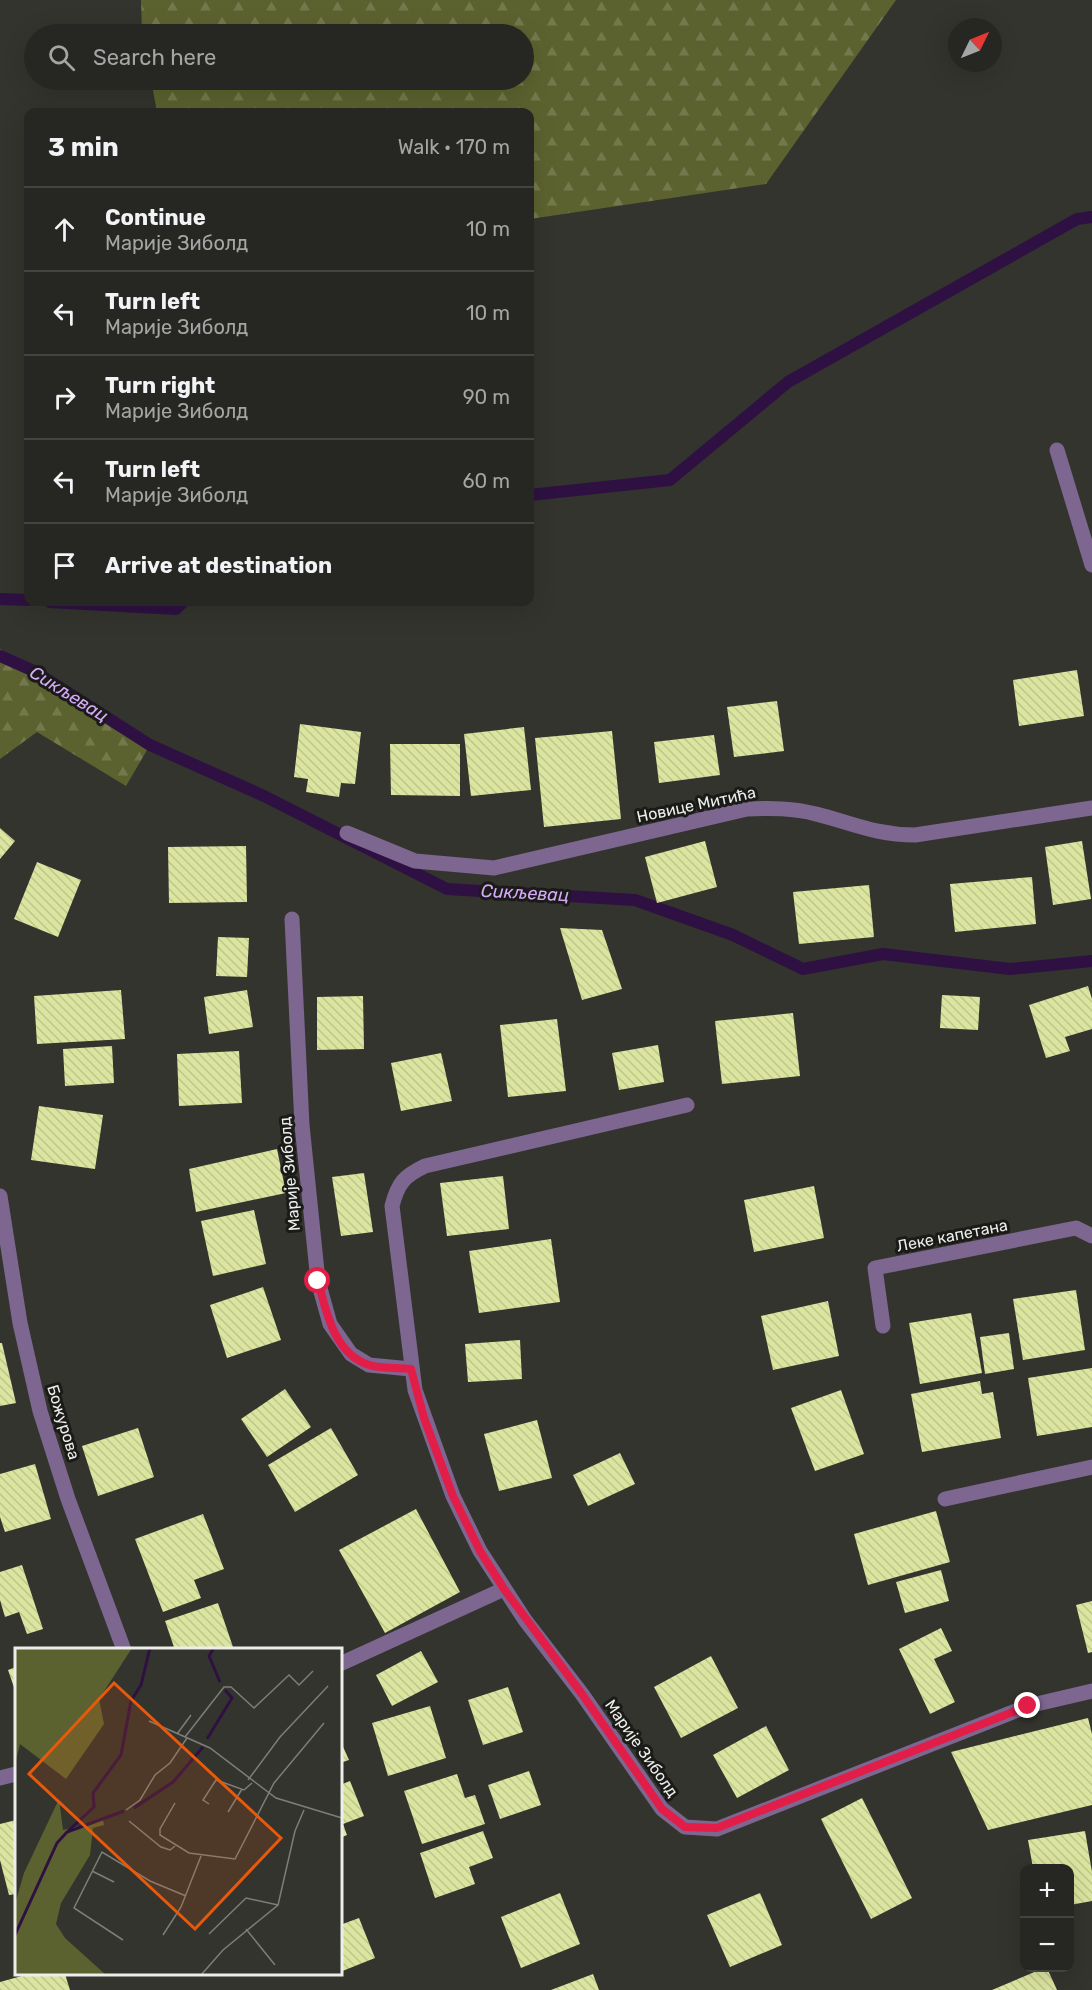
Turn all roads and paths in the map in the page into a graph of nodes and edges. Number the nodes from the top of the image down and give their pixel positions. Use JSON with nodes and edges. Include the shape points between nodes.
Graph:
{"nodes":[{"id":1,"x":1057,"y":450,"type":"dead end"},
{"id":2,"x":1092,"y":565,"type":"edge"},
{"id":3,"x":1092,"y":808,"type":"edge"},
{"id":4,"x":347,"y":833,"type":"dead end"},
{"id":5,"x":292,"y":919,"type":"dead end"},
{"id":6,"x":687,"y":1105,"type":"dead end"},
{"id":7,"x":0,"y":1196,"type":"edge"},
{"id":8,"x":1092,"y":1236,"type":"edge"},
{"id":9,"x":883,"y":1326,"type":"dead end"},
{"id":10,"x":411,"y":1369,"type":"junction"},
{"id":11,"x":1092,"y":1467,"type":"edge"},
{"id":12,"x":945,"y":1499,"type":"dead end"},
{"id":13,"x":504,"y":1589,"type":"junction"},
{"id":14,"x":123,"y":1648,"type":"edge"},
{"id":15,"x":342,"y":1663,"type":"edge"},
{"id":16,"x":1092,"y":1691,"type":"edge"},
{"id":17,"x":15,"y":1774,"type":"edge"},
{"id":18,"x":0,"y":1778,"type":"edge"}],
"edges":[{"from":1,"to":2,"type":"street"},
{"from":3,"to":4,"type":"street","name":"Новице Митића","via":[[898,835],[779,807],[747,809],[494,868],[415,861]]},
{"from":5,"to":10,"type":"street","name":"Марије Зиболд","via":[[302,1125],[318,1281],[330,1324],[351,1354],[369,1365]]},
{"from":6,"to":10,"type":"street","name":"Марије Зиболд","via":[[425,1166],[411,1173],[397,1187],[392,1206]]},
{"from":7,"to":14,"type":"street","name":"Божурова","via":[[20,1323],[40,1411]]},
{"from":8,"to":9,"type":"street","name":"Леке капетана","via":[[1076,1228],[875,1268]]},
{"from":10,"to":13,"type":"street","name":"Марије Зиболд","via":[[453,1496]]},
{"from":11,"to":12,"type":"street"},
{"from":13,"to":15,"type":"street"},
{"from":13,"to":16,"type":"street","name":"Марије Зиболд","via":[[662,1809],[685,1827],[717,1828],[1028,1706]]},
{"from":17,"to":18,"type":"street"}]}
